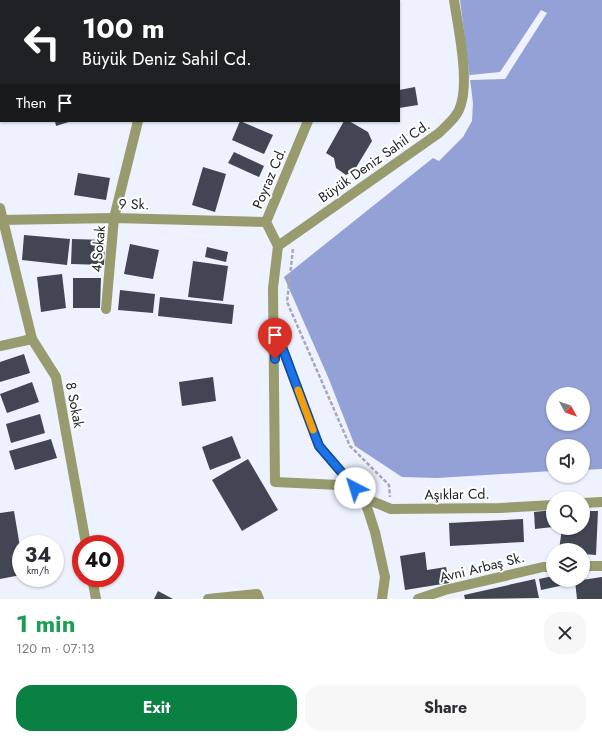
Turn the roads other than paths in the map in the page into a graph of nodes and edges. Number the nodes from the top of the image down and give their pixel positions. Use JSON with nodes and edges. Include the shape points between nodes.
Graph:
{"nodes":[{"id":1,"x":454,"y":0,"type":"edge"},
{"id":2,"x":138,"y":122,"type":"edge"},
{"id":3,"x":308,"y":122,"type":"edge"},
{"id":4,"x":0,"y":208,"type":"edge"},
{"id":5,"x":114,"y":218,"type":"junction"},
{"id":6,"x":2,"y":220,"type":"edge"},
{"id":7,"x":266,"y":222,"type":"junction"},
{"id":8,"x":278,"y":246,"type":"junction"},
{"id":9,"x":106,"y":309,"type":"dead end"},
{"id":10,"x":275,"y":328,"type":"junction"},
{"id":11,"x":32,"y":339,"type":"junction"},
{"id":12,"x":0,"y":346,"type":"edge"},
{"id":13,"x":364,"y":498,"type":"junction"},
{"id":14,"x":602,"y":502,"type":"edge"},
{"id":15,"x":590,"y":503,"type":"edge"},
{"id":16,"x":546,"y":505,"type":"edge"},
{"id":17,"x":84,"y":535,"type":"edge"},
{"id":18,"x":590,"y":566,"type":"edge"},
{"id":19,"x":602,"y":566,"type":"edge"},
{"id":20,"x":546,"y":567,"type":"edge"},
{"id":21,"x":94,"y":587,"type":"edge"},
{"id":22,"x":447,"y":594,"type":"edge"},
{"id":23,"x":96,"y":599,"type":"edge"},
{"id":24,"x":208,"y":599,"type":"edge"},
{"id":25,"x":260,"y":599,"type":"edge"},
{"id":26,"x":382,"y":599,"type":"edge"},
{"id":27,"x":418,"y":599,"type":"edge"}],
"edges":[{"from":1,"to":8,"type":"street","name":"Büyük Deniz Sahil Cd.","via":[[464,69],[463,98],[457,114],[439,133]]},
{"from":2,"to":5,"type":"street","name":"4 Sokak"},
{"from":3,"to":7,"type":"street","name":"Poyraz Cd."},
{"from":4,"to":6,"type":"street","name":"8 Sokak"},
{"from":5,"to":6,"type":"street","name":"9 Sk."},
{"from":5,"to":7,"type":"street","name":"9 Sk."},
{"from":5,"to":9,"type":"street","name":"4 Sokak"},
{"from":6,"to":11,"type":"street","name":"8 Sokak"},
{"from":7,"to":8,"type":"street","name":"Poyraz Cd."},
{"from":8,"to":10,"type":"street","via":[[273,288]]},
{"from":10,"to":13,"type":"street","via":[[319,446]]},
{"from":10,"to":13,"type":"street","via":[[275,482],[339,485]]},
{"from":11,"to":12,"type":"street"},
{"from":11,"to":17,"type":"street","name":"8 Sokak","via":[[56,377]]},
{"from":13,"to":16,"type":"street","name":"Aşıklar Cd.","via":[[391,509],[500,508]]},
{"from":13,"to":26,"type":"street","via":[[385,577]]},
{"from":14,"to":15,"type":"street"},
{"from":18,"to":19,"type":"street"},
{"from":20,"to":22,"type":"street","name":"Avni Arbaş Sk."},
{"from":21,"to":23,"type":"street"},
{"from":22,"to":27,"type":"street","name":"Avni Arbaş Sk."},
{"from":24,"to":25,"type":"street","via":[[257,594]]}]}
